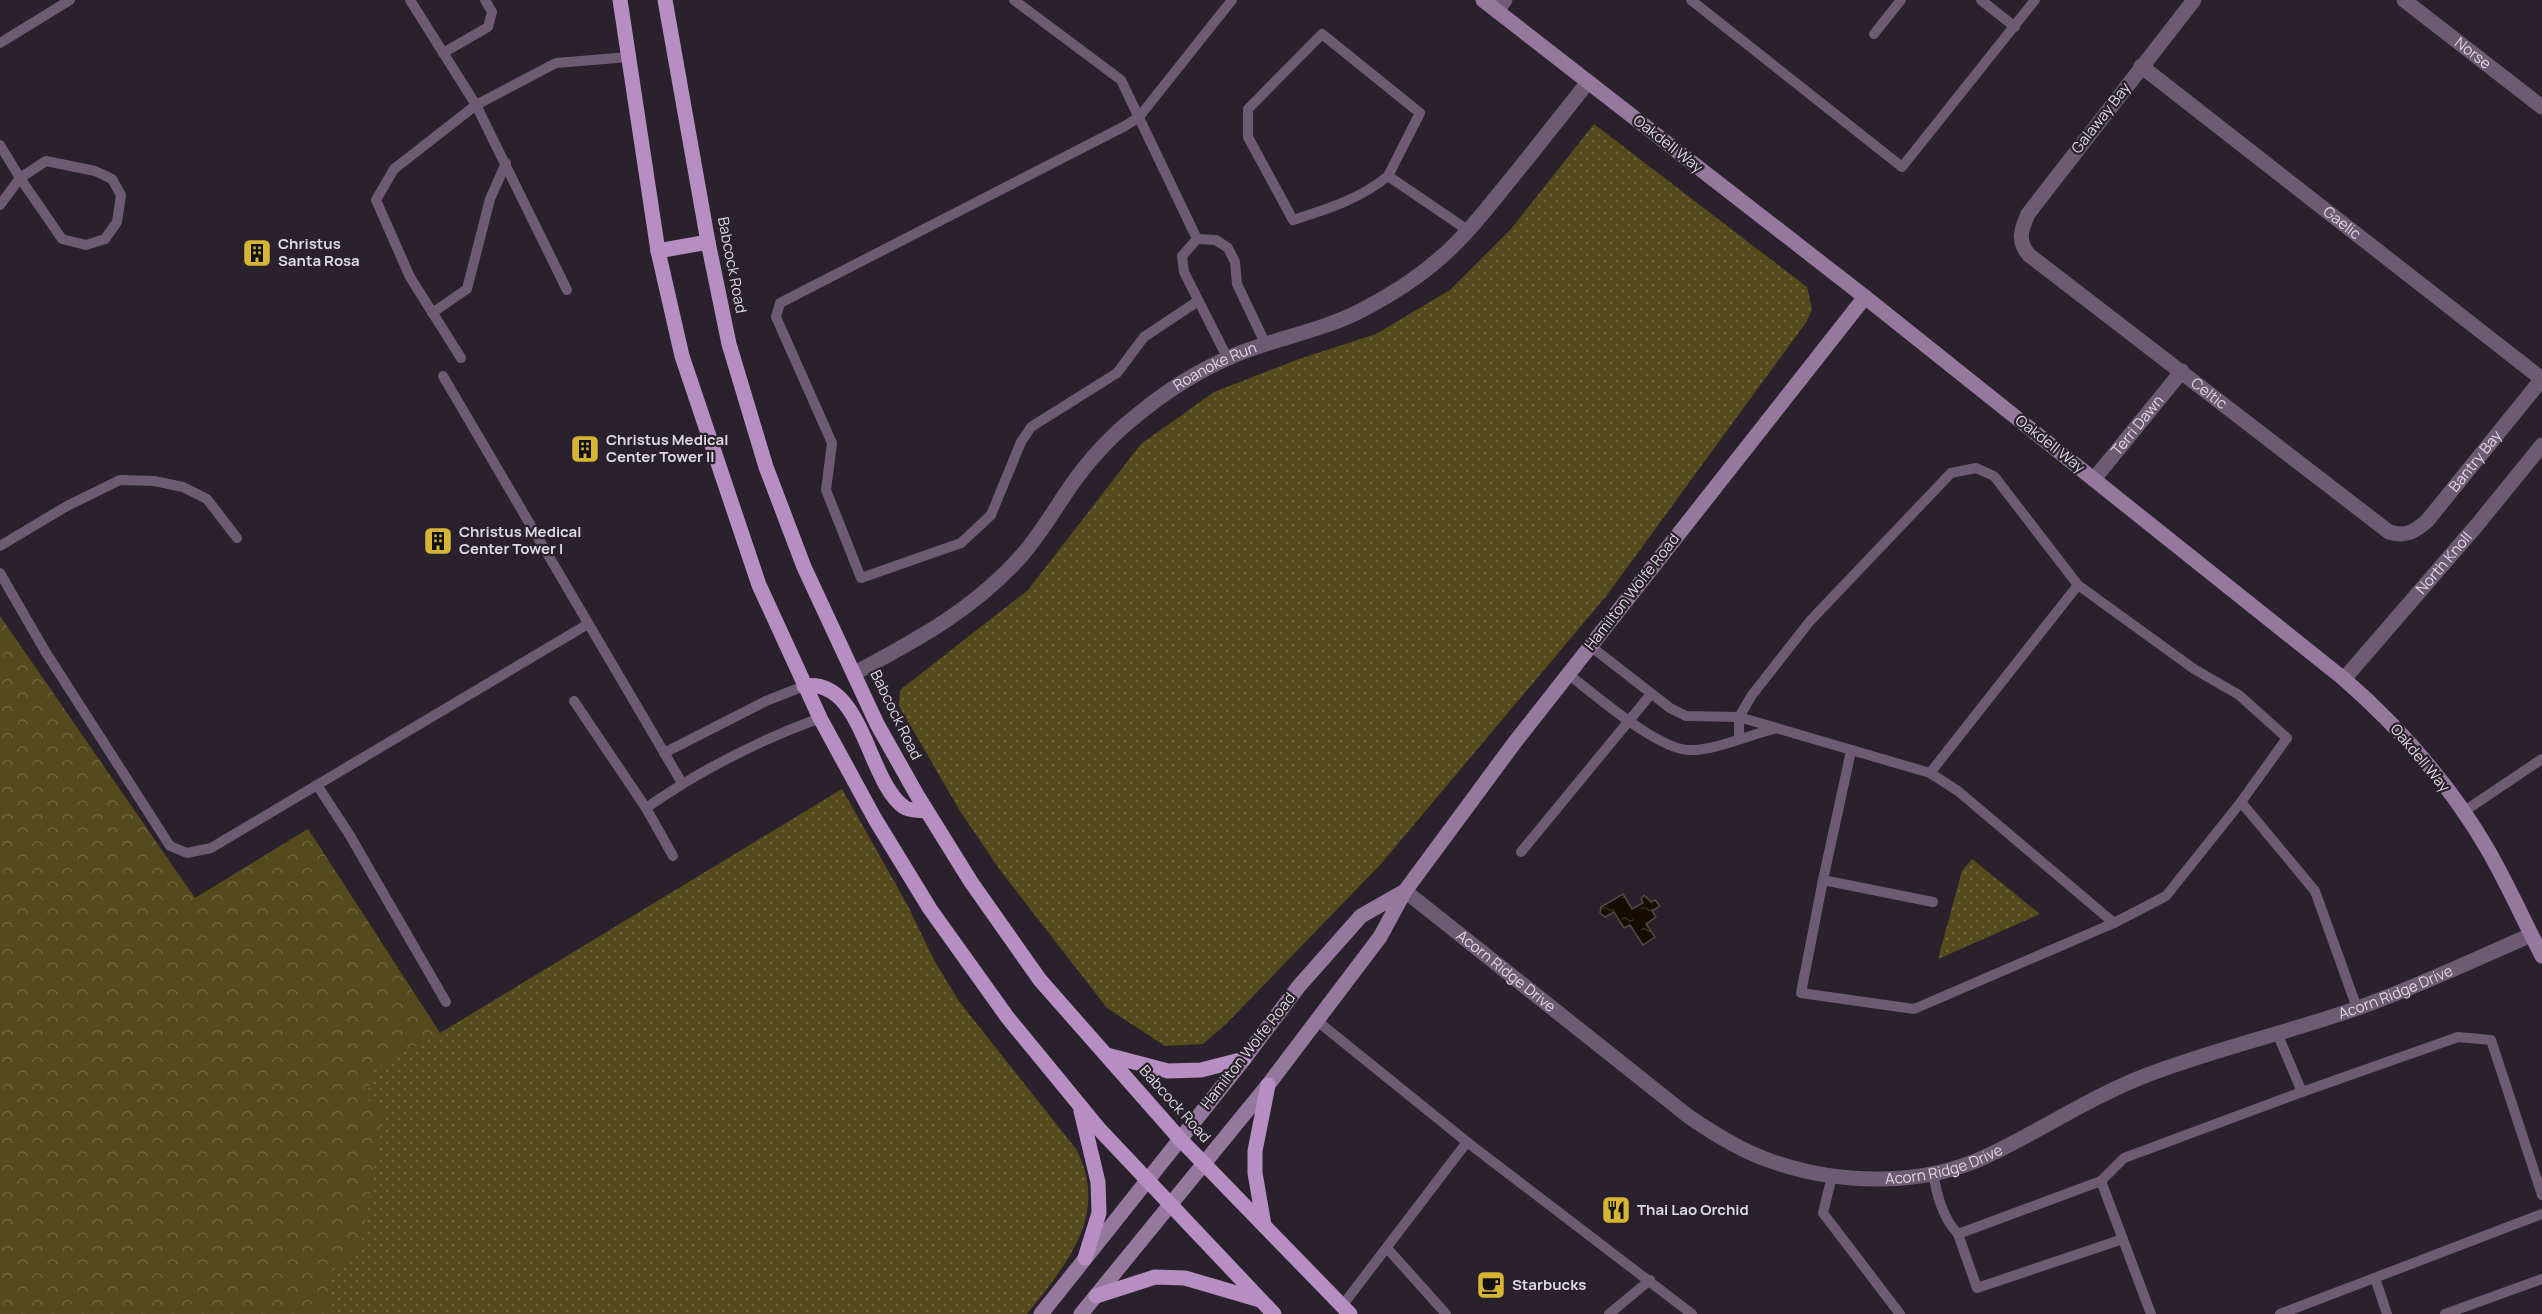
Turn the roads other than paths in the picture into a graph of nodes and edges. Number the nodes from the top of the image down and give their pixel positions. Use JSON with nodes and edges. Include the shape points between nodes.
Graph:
{"nodes":[{"id":1,"x":70,"y":0,"type":"edge"},
{"id":2,"x":410,"y":0,"type":"edge"},
{"id":3,"x":485,"y":0,"type":"edge"},
{"id":4,"x":620,"y":0,"type":"edge"},
{"id":5,"x":665,"y":0,"type":"edge"},
{"id":6,"x":1014,"y":0,"type":"edge"},
{"id":7,"x":1232,"y":0,"type":"edge"},
{"id":8,"x":1483,"y":0,"type":"edge"},
{"id":9,"x":1690,"y":0,"type":"edge"},
{"id":10,"x":1901,"y":0,"type":"edge"},
{"id":11,"x":1981,"y":0,"type":"edge"},
{"id":12,"x":2035,"y":0,"type":"edge"},
{"id":13,"x":2194,"y":0,"type":"edge"},
{"id":14,"x":2404,"y":0,"type":"edge"},
{"id":15,"x":1501,"y":5,"type":"edge"},
{"id":16,"x":2015,"y":27,"type":"junction"},
{"id":17,"x":1874,"y":34,"type":"dead end"},
{"id":18,"x":0,"y":43,"type":"edge"},
{"id":19,"x":443,"y":52,"type":"junction"},
{"id":20,"x":629,"y":57,"type":"junction"},
{"id":21,"x":2141,"y":66,"type":"junction"},
{"id":22,"x":1588,"y":82,"type":"junction"},
{"id":23,"x":476,"y":105,"type":"junction"},
{"id":24,"x":2542,"y":107,"type":"edge"},
{"id":25,"x":1139,"y":117,"type":"junction"},
{"id":26,"x":0,"y":145,"type":"edge"},
{"id":27,"x":506,"y":163,"type":"junction"},
{"id":28,"x":1388,"y":176,"type":"junction"},
{"id":29,"x":20,"y":178,"type":"junction"},
{"id":30,"x":0,"y":205,"type":"edge"},
{"id":31,"x":1469,"y":231,"type":"junction"},
{"id":32,"x":1197,"y":239,"type":"junction"},
{"id":33,"x":708,"y":242,"type":"junction"},
{"id":34,"x":2022,"y":242,"type":"joint"},
{"id":35,"x":658,"y":251,"type":"junction"},
{"id":36,"x":567,"y":290,"type":"dead end"},
{"id":37,"x":1865,"y":297,"type":"junction"},
{"id":38,"x":1198,"y":301,"type":"junction"},
{"id":39,"x":432,"y":313,"type":"junction"},
{"id":40,"x":1266,"y":345,"type":"junction"},
{"id":41,"x":461,"y":358,"type":"dead end"},
{"id":42,"x":1228,"y":359,"type":"junction"},
{"id":43,"x":2182,"y":371,"type":"junction"},
{"id":44,"x":443,"y":376,"type":"dead end"},
{"id":45,"x":2542,"y":379,"type":"edge"},
{"id":46,"x":2542,"y":445,"type":"edge"},
{"id":47,"x":2094,"y":479,"type":"junction"},
{"id":48,"x":2402,"y":536,"type":"joint"},
{"id":49,"x":237,"y":538,"type":"dead end"},
{"id":50,"x":0,"y":546,"type":"edge"},
{"id":51,"x":0,"y":573,"type":"edge"},
{"id":52,"x":2078,"y":585,"type":"junction"},
{"id":53,"x":588,"y":624,"type":"junction"},
{"id":54,"x":1589,"y":645,"type":"junction"},
{"id":55,"x":855,"y":674,"type":"junction"},
{"id":56,"x":1568,"y":674,"type":"junction"},
{"id":57,"x":2344,"y":680,"type":"junction"},
{"id":58,"x":804,"y":686,"type":"junction"},
{"id":59,"x":1651,"y":694,"type":"junction"},
{"id":60,"x":574,"y":700,"type":"dead end"},
{"id":61,"x":1739,"y":717,"type":"junction"},
{"id":62,"x":820,"y":718,"type":"junction"},
{"id":63,"x":1630,"y":721,"type":"junction"},
{"id":64,"x":1774,"y":729,"type":"junction"},
{"id":65,"x":1739,"y":738,"type":"junction"},
{"id":66,"x":1851,"y":751,"type":"junction"},
{"id":67,"x":664,"y":753,"type":"junction"},
{"id":68,"x":2542,"y":759,"type":"edge"},
{"id":69,"x":1930,"y":773,"type":"junction"},
{"id":70,"x":682,"y":783,"type":"junction"},
{"id":71,"x":317,"y":785,"type":"junction"},
{"id":72,"x":2241,"y":802,"type":"junction"},
{"id":73,"x":646,"y":808,"type":"junction"},
{"id":74,"x":926,"y":811,"type":"junction"},
{"id":75,"x":2463,"y":812,"type":"junction"},
{"id":76,"x":1521,"y":852,"type":"dead end"},
{"id":77,"x":673,"y":856,"type":"dead end"},
{"id":78,"x":1822,"y":880,"type":"junction"},
{"id":79,"x":1405,"y":891,"type":"junction"},
{"id":80,"x":1933,"y":902,"type":"dead end"},
{"id":81,"x":2114,"y":923,"type":"junction"},
{"id":82,"x":2531,"y":935,"type":"junction"},
{"id":83,"x":2542,"y":957,"type":"edge"},
{"id":84,"x":446,"y":1002,"type":"dead end"},
{"id":85,"x":2357,"y":1008,"type":"junction"},
{"id":86,"x":1316,"y":1020,"type":"junction"},
{"id":87,"x":2277,"y":1033,"type":"junction"},
{"id":88,"x":1107,"y":1055,"type":"junction"},
{"id":89,"x":1244,"y":1059,"type":"junction"},
{"id":90,"x":1268,"y":1085,"type":"junction"},
{"id":91,"x":2302,"y":1092,"type":"junction"},
{"id":92,"x":1079,"y":1105,"type":"junction"},
{"id":93,"x":1180,"y":1139,"type":"junction"},
{"id":94,"x":1467,"y":1142,"type":"junction"},
{"id":95,"x":1205,"y":1164,"type":"junction"},
{"id":96,"x":1933,"y":1173,"type":"junction"},
{"id":97,"x":1832,"y":1176,"type":"junction"},
{"id":98,"x":1148,"y":1179,"type":"junction"},
{"id":99,"x":2101,"y":1181,"type":"junction"},
{"id":100,"x":2542,"y":1195,"type":"edge"},
{"id":101,"x":1172,"y":1204,"type":"junction"},
{"id":102,"x":2542,"y":1214,"type":"edge"},
{"id":103,"x":1264,"y":1225,"type":"junction"},
{"id":104,"x":1958,"y":1234,"type":"junction"},
{"id":105,"x":2123,"y":1239,"type":"junction"},
{"id":106,"x":1387,"y":1248,"type":"junction"},
{"id":107,"x":1085,"y":1258,"type":"junction"},
{"id":108,"x":2375,"y":1278,"type":"junction"},
{"id":109,"x":2542,"y":1279,"type":"edge"},
{"id":110,"x":1650,"y":1280,"type":"junction"},
{"id":111,"x":1096,"y":1296,"type":"junction"},
{"id":112,"x":1262,"y":1300,"type":"junction"},
{"id":113,"x":1346,"y":1310,"type":"edge"},
{"id":114,"x":1897,"y":1311,"type":"edge"},
{"id":115,"x":1041,"y":1314,"type":"edge"},
{"id":116,"x":1081,"y":1314,"type":"edge"},
{"id":117,"x":1274,"y":1314,"type":"edge"},
{"id":118,"x":1446,"y":1314,"type":"edge"},
{"id":119,"x":1609,"y":1314,"type":"edge"},
{"id":120,"x":1692,"y":1314,"type":"edge"},
{"id":121,"x":1886,"y":1314,"type":"edge"},
{"id":122,"x":2151,"y":1314,"type":"edge"},
{"id":123,"x":2281,"y":1314,"type":"edge"},
{"id":124,"x":2387,"y":1314,"type":"edge"},
{"id":125,"x":2445,"y":1314,"type":"edge"}],
"edges":[{"from":1,"to":18,"type":"lane"},
{"from":2,"to":19,"type":"lane"},
{"from":3,"to":19,"type":"lane","via":[[492,12],[488,27]]},
{"from":4,"to":20,"type":"main road"},
{"from":5,"to":33,"type":"main road","name":"Babcock Road"},
{"from":6,"to":25,"type":"lane","via":[[1121,80]]},
{"from":7,"to":25,"type":"lane"},
{"from":8,"to":15,"type":"street","name":"Oakdell Way"},
{"from":9,"to":16,"type":"lane","via":[[1902,167]]},
{"from":10,"to":17,"type":"lane"},
{"from":11,"to":16,"type":"lane"},
{"from":12,"to":16,"type":"lane"},
{"from":13,"to":21,"type":"street","name":"Galaway Bay"},
{"from":14,"to":24,"type":"street","name":"Norse"},
{"from":15,"to":22,"type":"street","name":"Oakdell Way"},
{"from":19,"to":23,"type":"lane"},
{"from":20,"to":23,"type":"lane","via":[[556,63]]},
{"from":20,"to":35,"type":"main road"},
{"from":21,"to":34,"type":"street","name":"Galaway Bay","via":[[2037,200],[2020,231]]},
{"from":21,"to":45,"type":"street","name":"Gaelic"},
{"from":22,"to":31,"type":"street","name":"Roanoke Run"},
{"from":22,"to":37,"type":"street","name":"Oakdell Way"},
{"from":23,"to":27,"type":"lane"},
{"from":23,"to":39,"type":"lane","via":[[394,170],[376,200],[410,277]]},
{"from":25,"to":32,"type":"lane"},
{"from":25,"to":38,"type":"lane","via":[[780,303],[776,316],[831,443],[826,490],[861,578],[961,543],[991,515],[1031,427],[1117,373],[1144,337]]},
{"from":26,"to":29,"type":"lane"},
{"from":27,"to":36,"type":"lane"},
{"from":27,"to":39,"type":"lane","via":[[490,199],[467,289]]},
{"from":28,"to":28,"type":"lane","via":[[1420,113],[1322,34],[1248,108],[1248,137],[1293,219],[1343,204]]},
{"from":28,"to":31,"type":"lane"},
{"from":29,"to":29,"type":"lane","via":[[46,161],[95,171],[112,179],[121,195],[117,222],[105,239],[86,245],[62,239]]},
{"from":29,"to":30,"type":"lane"},
{"from":31,"to":40,"type":"street","name":"Roanoke Run","via":[[1430,266],[1360,311]]},
{"from":32,"to":38,"type":"lane","via":[[1182,256],[1184,272]]},
{"from":32,"to":40,"type":"lane","via":[[1216,240],[1228,248],[1238,284]]},
{"from":33,"to":35,"type":"main road"},
{"from":33,"to":55,"type":"main road","name":"Babcock Road","via":[[729,344],[766,467],[804,567]]},
{"from":34,"to":43,"type":"street","name":"Celtic","via":[[2029,255]]},
{"from":35,"to":58,"type":"main road","via":[[682,356],[714,453],[759,585]]},
{"from":37,"to":47,"type":"street","name":"Oakdell Way"},
{"from":37,"to":54,"type":"street","name":"Hamilton Wolfe Road"},
{"from":38,"to":42,"type":"lane"},
{"from":39,"to":41,"type":"lane"},
{"from":40,"to":42,"type":"street","name":"Roanoke Run"},
{"from":42,"to":55,"type":"street","name":"Roanoke Run","via":[[1166,393],[1106,444],[1072,484],[1024,553],[995,584],[928,634]]},
{"from":43,"to":47,"type":"street","name":"Terri Dawn"},
{"from":43,"to":48,"type":"street","name":"Celtic","via":[[2389,532]]},
{"from":44,"to":53,"type":"lane"},
{"from":45,"to":48,"type":"street","name":"Bantry Bay","via":[[2427,521]]},
{"from":46,"to":57,"type":"street","name":"North Knoll"},
{"from":47,"to":57,"type":"street","name":"Oakdell Way"},
{"from":49,"to":50,"type":"lane","via":[[207,499],[154,481],[120,480]]},
{"from":51,"to":71,"type":"lane","via":[[45,651],[170,846],[187,854],[211,848]]},
{"from":52,"to":61,"type":"lane","via":[[1994,476],[1976,468],[1951,473],[1810,621]]},
{"from":52,"to":69,"type":"lane"},
{"from":52,"to":72,"type":"lane","via":[[2194,669],[2239,695],[2287,738]]},
{"from":53,"to":67,"type":"lane"},
{"from":53,"to":71,"type":"lane"},
{"from":54,"to":56,"type":"street","name":"Hamilton Wolfe Road"},
{"from":54,"to":59,"type":"lane"},
{"from":55,"to":74,"type":"main road","name":"Babcock Road","via":[[877,724]]},
{"from":56,"to":63,"type":"lane"},
{"from":56,"to":79,"type":"street","name":"Hamilton Wolfe Road"},
{"from":57,"to":75,"type":"street","name":"Oakdell Way","via":[[2379,710]]},
{"from":58,"to":62,"type":"main road"},
{"from":58,"to":67,"type":"lane"},
{"from":58,"to":74,"type":"main road","via":[[814,684],[839,695],[893,797],[906,809]]},
{"from":59,"to":61,"type":"lane","via":[[1686,716]]},
{"from":59,"to":63,"type":"lane"},
{"from":60,"to":73,"type":"lane"},
{"from":61,"to":64,"type":"lane"},
{"from":61,"to":65,"type":"lane"},
{"from":62,"to":70,"type":"lane"},
{"from":62,"to":92,"type":"main road","via":[[930,909],[1008,1018]]},
{"from":63,"to":65,"type":"lane","via":[[1659,741],[1687,750]]},
{"from":63,"to":76,"type":"lane"},
{"from":64,"to":65,"type":"lane"},
{"from":64,"to":66,"type":"lane"},
{"from":66,"to":69,"type":"lane"},
{"from":66,"to":78,"type":"lane"},
{"from":67,"to":70,"type":"lane"},
{"from":68,"to":75,"type":"lane"},
{"from":69,"to":81,"type":"lane","via":[[1958,791]]},
{"from":70,"to":73,"type":"lane"},
{"from":71,"to":84,"type":"lane"},
{"from":72,"to":81,"type":"lane","via":[[2166,896]]},
{"from":72,"to":85,"type":"lane","via":[[2315,891]]},
{"from":73,"to":77,"type":"lane"},
{"from":74,"to":88,"type":"main road","name":"Babcock Road","via":[[970,882],[1040,980]]},
{"from":75,"to":82,"type":"street","name":"Oakdell Way","via":[[2512,892]]},
{"from":78,"to":80,"type":"lane"},
{"from":78,"to":81,"type":"lane","via":[[1801,993],[1914,1009]]},
{"from":79,"to":86,"type":"street","name":"Hamilton Wolfe Road","via":[[1380,937]]},
{"from":79,"to":89,"type":"street","name":"Hamilton Wolfe Road","via":[[1361,916],[1299,986]]},
{"from":79,"to":97,"type":"street","name":"Acorn Ridge Drive","via":[[1688,1116],[1771,1161]]},
{"from":82,"to":83,"type":"street","name":"Oakdell Way"},
{"from":82,"to":85,"type":"street","name":"Acorn Ridge Drive"},
{"from":85,"to":87,"type":"street","name":"Acorn Ridge Drive"},
{"from":86,"to":90,"type":"street","name":"Hamilton Wolfe Road"},
{"from":86,"to":94,"type":"lane"},
{"from":87,"to":91,"type":"lane"},
{"from":87,"to":96,"type":"street","name":"Acorn Ridge Drive","via":[[2145,1075],[1987,1156]]},
{"from":88,"to":89,"type":"main road","via":[[1168,1071],[1201,1070]]},
{"from":88,"to":93,"type":"main road","name":"Babcock Road"},
{"from":89,"to":93,"type":"street","name":"Hamilton Wolfe Road"},
{"from":90,"to":95,"type":"street","name":"Hamilton Wolfe Road"},
{"from":90,"to":103,"type":"main road","via":[[1255,1151]]},
{"from":91,"to":99,"type":"lane","via":[[2124,1158]]},
{"from":91,"to":100,"type":"lane","via":[[2458,1037],[2491,1040]]},
{"from":92,"to":98,"type":"main road"},
{"from":92,"to":107,"type":"main road","via":[[1098,1182],[1099,1213]]},
{"from":93,"to":95,"type":"main road","name":"Babcock Road"},
{"from":93,"to":98,"type":"street","name":"Hamilton Wolfe Road"},
{"from":94,"to":106,"type":"lane"},
{"from":94,"to":110,"type":"lane"},
{"from":95,"to":101,"type":"street","name":"Hamilton Wolfe Road"},
{"from":95,"to":103,"type":"main road","name":"Babcock Road"},
{"from":96,"to":97,"type":"street","name":"Acorn Ridge Drive","via":[[1895,1178]]},
{"from":96,"to":104,"type":"lane","via":[[1943,1213]]},
{"from":97,"to":114,"type":"lane","via":[[1823,1213]]},
{"from":98,"to":101,"type":"main road"},
{"from":98,"to":107,"type":"street","name":"Hamilton Wolfe Road"},
{"from":99,"to":104,"type":"lane"},
{"from":99,"to":105,"type":"lane"},
{"from":101,"to":111,"type":"street","name":"Hamilton Wolfe Road"},
{"from":101,"to":112,"type":"main road"},
{"from":102,"to":108,"type":"lane"},
{"from":103,"to":113,"type":"main road","name":"Babcock Road"},
{"from":104,"to":105,"type":"lane","via":[[1977,1288]]},
{"from":105,"to":122,"type":"lane"},
{"from":106,"to":113,"type":"lane"},
{"from":106,"to":118,"type":"lane"},
{"from":107,"to":115,"type":"street","name":"Hamilton Wolfe Road"},
{"from":108,"to":123,"type":"lane"},
{"from":108,"to":124,"type":"lane"},
{"from":109,"to":125,"type":"lane"},
{"from":110,"to":119,"type":"lane"},
{"from":110,"to":120,"type":"lane"},
{"from":111,"to":112,"type":"main road","via":[[1155,1277],[1185,1278]]},
{"from":111,"to":116,"type":"street","name":"Hamilton Wolfe Road"},
{"from":112,"to":117,"type":"main road"},
{"from":114,"to":121,"type":"lane"}]}
